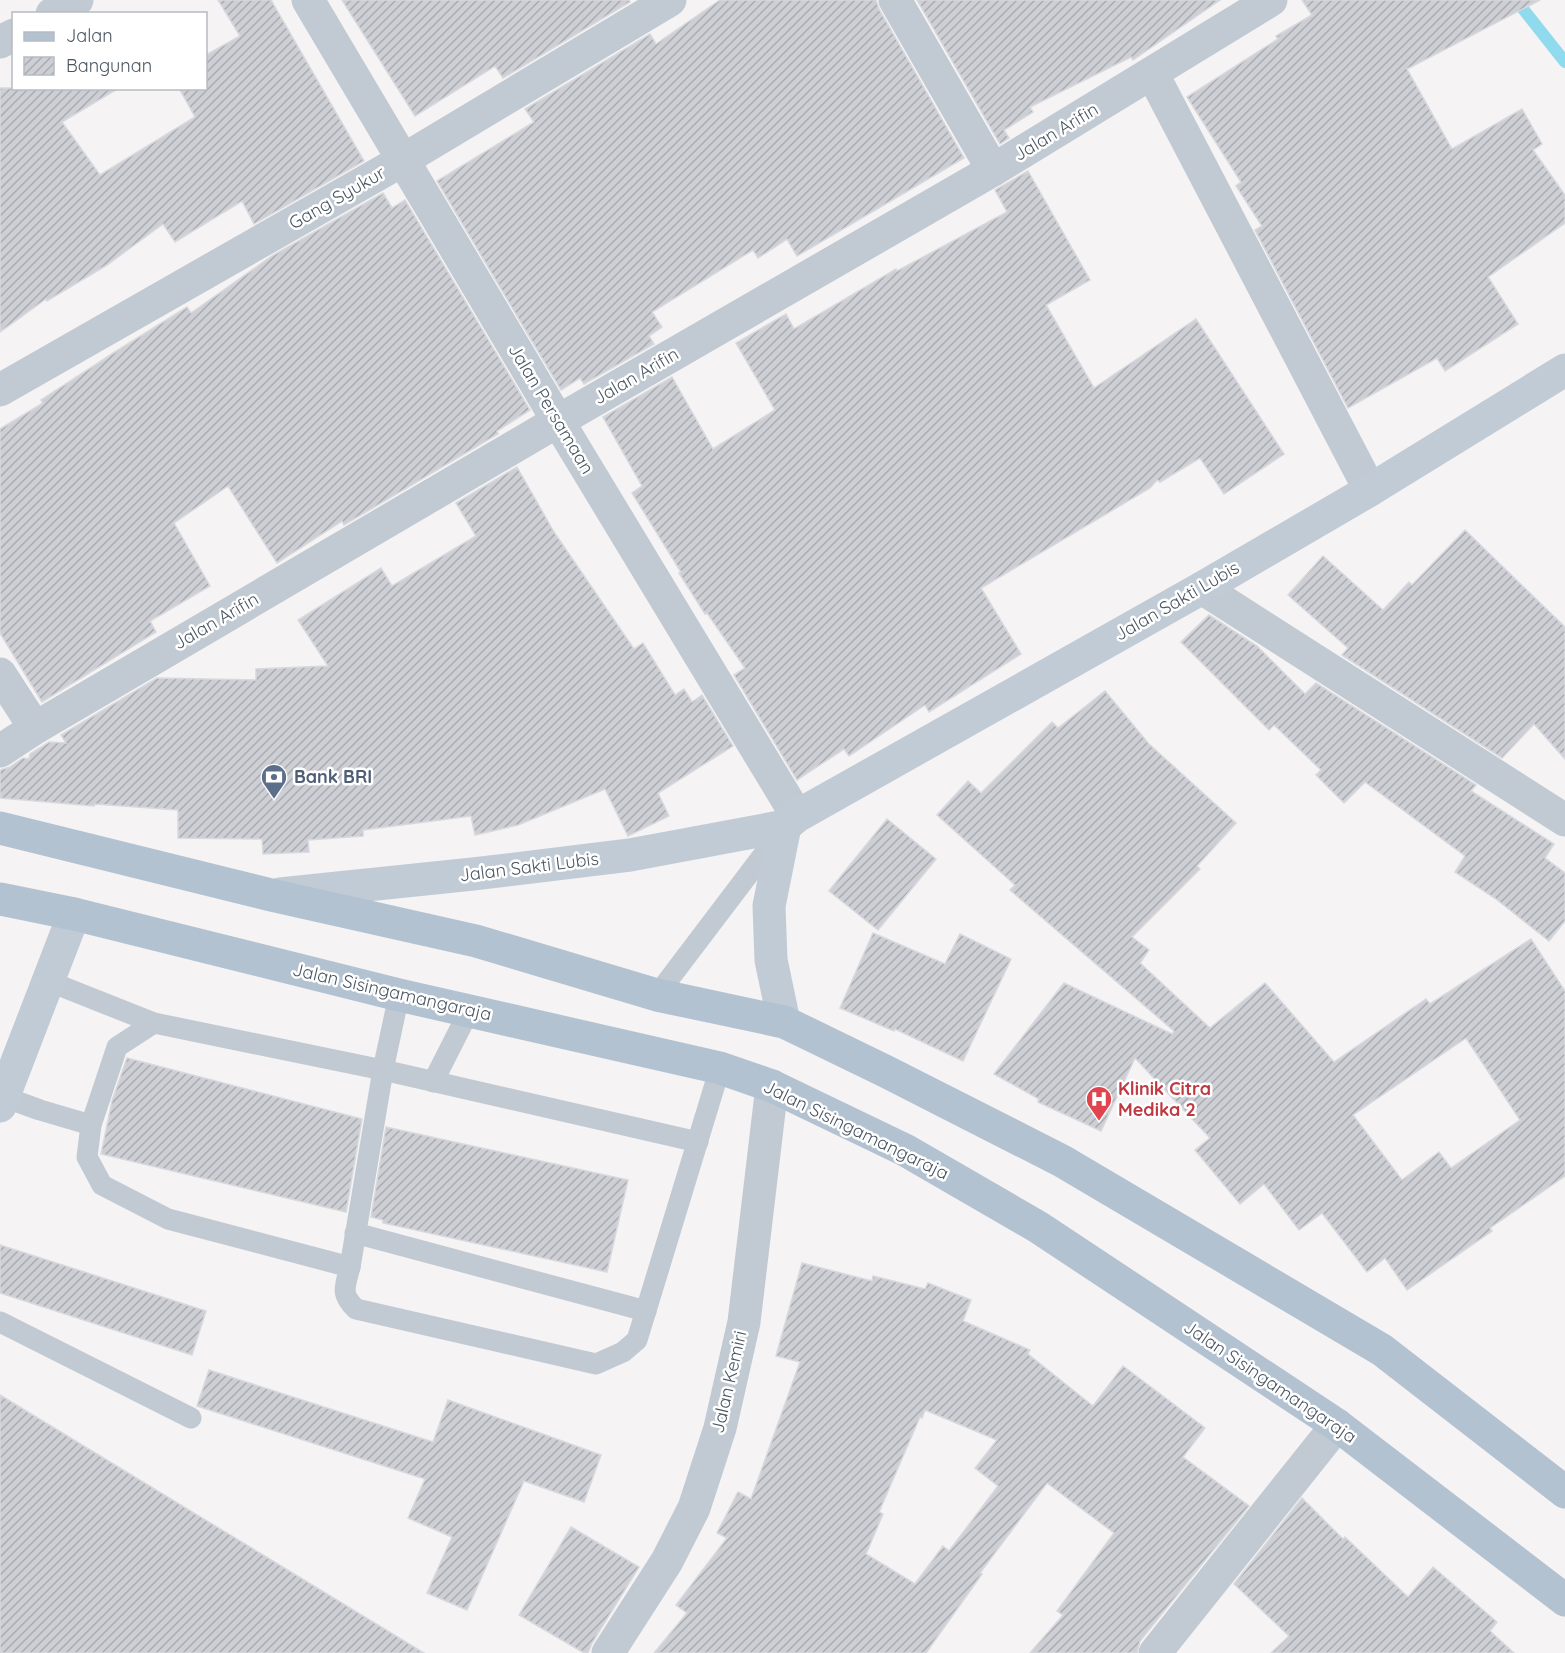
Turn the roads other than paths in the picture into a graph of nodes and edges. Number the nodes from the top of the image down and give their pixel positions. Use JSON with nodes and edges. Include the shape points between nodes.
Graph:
{"nodes":[{"id":1,"x":77,"y":0,"type":"edge"},
{"id":2,"x":308,"y":0,"type":"edge"},
{"id":3,"x":670,"y":0,"type":"edge"},
{"id":4,"x":895,"y":0,"type":"edge"},
{"id":5,"x":1271,"y":0,"type":"edge"},
{"id":6,"x":56,"y":12,"type":"edge"},
{"id":7,"x":1152,"y":73,"type":"junction"},
{"id":8,"x":403,"y":160,"type":"junction"},
{"id":9,"x":993,"y":170,"type":"junction"},
{"id":10,"x":1565,"y":370,"type":"edge"},
{"id":11,"x":0,"y":390,"type":"edge"},
{"id":12,"x":558,"y":421,"type":"junction"},
{"id":13,"x":1370,"y":490,"type":"junction"},
{"id":14,"x":1202,"y":588,"type":"junction"},
{"id":15,"x":0,"y":674,"type":"edge"},
{"id":16,"x":35,"y":728,"type":"junction"},
{"id":17,"x":0,"y":751,"type":"edge"},
{"id":18,"x":1565,"y":820,"type":"edge"},
{"id":19,"x":791,"y":821,"type":"junction"},
{"id":20,"x":0,"y":828,"type":"edge"},
{"id":21,"x":272,"y":895,"type":"junction"},
{"id":22,"x":0,"y":899,"type":"edge"},
{"id":23,"x":74,"y":914,"type":"junction"},
{"id":24,"x":48,"y":981,"type":"junction"},
{"id":25,"x":399,"y":995,"type":"junction"},
{"id":26,"x":657,"y":995,"type":"junction"},
{"id":27,"x":469,"y":1011,"type":"junction"},
{"id":28,"x":784,"y":1022,"type":"junction"},
{"id":29,"x":154,"y":1023,"type":"junction"},
{"id":30,"x":720,"y":1068,"type":"junction"},
{"id":31,"x":382,"y":1070,"type":"junction"},
{"id":32,"x":433,"y":1082,"type":"junction"},
{"id":33,"x":772,"y":1086,"type":"junction"},
{"id":34,"x":2,"y":1101,"type":"edge"},
{"id":35,"x":91,"y":1125,"type":"junction"},
{"id":36,"x":698,"y":1142,"type":"junction"},
{"id":37,"x":355,"y":1233,"type":"junction"},
{"id":38,"x":350,"y":1267,"type":"junction"},
{"id":39,"x":646,"y":1311,"type":"junction"},
{"id":40,"x":0,"y":1322,"type":"edge"},
{"id":41,"x":191,"y":1418,"type":"dead end"},
{"id":42,"x":1337,"y":1425,"type":"junction"},
{"id":43,"x":1565,"y":1492,"type":"edge"},
{"id":44,"x":1565,"y":1600,"type":"edge"},
{"id":45,"x":608,"y":1653,"type":"edge"},
{"id":46,"x":1155,"y":1653,"type":"edge"}],
"edges":[{"from":1,"to":6,"type":"street"},
{"from":2,"to":8,"type":"street","name":"Jalan Persamaan"},
{"from":3,"to":8,"type":"street","name":"Gang Syukur"},
{"from":4,"to":9,"type":"street"},
{"from":5,"to":7,"type":"street","name":"Jalan Arifin"},
{"from":7,"to":9,"type":"street","name":"Jalan Arifin"},
{"from":7,"to":13,"type":"street"},
{"from":8,"to":11,"type":"street","name":"Gang Syukur"},
{"from":8,"to":12,"type":"street","name":"Jalan Persamaan"},
{"from":9,"to":12,"type":"street","name":"Jalan Arifin"},
{"from":10,"to":13,"type":"street","name":"Jalan Sakti Lubis"},
{"from":12,"to":16,"type":"street","name":"Jalan Arifin"},
{"from":12,"to":19,"type":"street","name":"Jalan Persamaan"},
{"from":13,"to":14,"type":"street","name":"Jalan Sakti Lubis"},
{"from":14,"to":18,"type":"street"},
{"from":14,"to":19,"type":"street","name":"Jalan Sakti Lubis"},
{"from":15,"to":16,"type":"street"},
{"from":16,"to":17,"type":"street","name":"Jalan Arifin"},
{"from":19,"to":21,"type":"street","name":"Jalan Sakti Lubis","via":[[630,855]]},
{"from":19,"to":26,"type":"lane"},
{"from":19,"to":28,"type":"street","via":[[769,906],[771,960]]},
{"from":20,"to":21,"type":"main road"},
{"from":21,"to":26,"type":"main road","via":[[476,941]]},
{"from":22,"to":23,"type":"main road","name":"Jalan Sisingamangaraja"},
{"from":23,"to":24,"type":"street"},
{"from":23,"to":25,"type":"main road","name":"Jalan Sisingamangaraja"},
{"from":24,"to":29,"type":"lane"},
{"from":24,"to":34,"type":"street"},
{"from":25,"to":27,"type":"main road","name":"Jalan Sisingamangaraja"},
{"from":25,"to":31,"type":"lane"},
{"from":26,"to":28,"type":"main road"},
{"from":27,"to":30,"type":"main road","name":"Jalan Sisingamangaraja"},
{"from":27,"to":32,"type":"lane"},
{"from":28,"to":43,"type":"main road","via":[[1062,1161],[1382,1350]]},
{"from":29,"to":31,"type":"lane"},
{"from":29,"to":35,"type":"lane","via":[[117,1047]]},
{"from":30,"to":33,"type":"main road","name":"Jalan Sisingamangaraja"},
{"from":30,"to":36,"type":"lane"},
{"from":31,"to":32,"type":"lane"},
{"from":31,"to":37,"type":"lane"},
{"from":32,"to":36,"type":"lane"},
{"from":33,"to":42,"type":"main road","name":"Jalan Sisingamangaraja","via":[[904,1150],[1038,1227]]},
{"from":33,"to":45,"type":"street","name":"Jalan Kemiri","via":[[744,1322],[720,1428],[694,1508],[667,1561]]},
{"from":34,"to":35,"type":"lane"},
{"from":35,"to":38,"type":"lane","via":[[87,1157],[102,1185],[168,1219]]},
{"from":36,"to":39,"type":"lane"},
{"from":37,"to":38,"type":"lane"},
{"from":37,"to":39,"type":"lane"},
{"from":38,"to":39,"type":"lane","via":[[344,1287],[346,1299],[356,1309],[596,1364],[623,1352],[637,1340]]},
{"from":40,"to":41,"type":"lane"},
{"from":42,"to":44,"type":"main road","name":"Jalan Sisingamangaraja"},
{"from":42,"to":46,"type":"street"}]}
